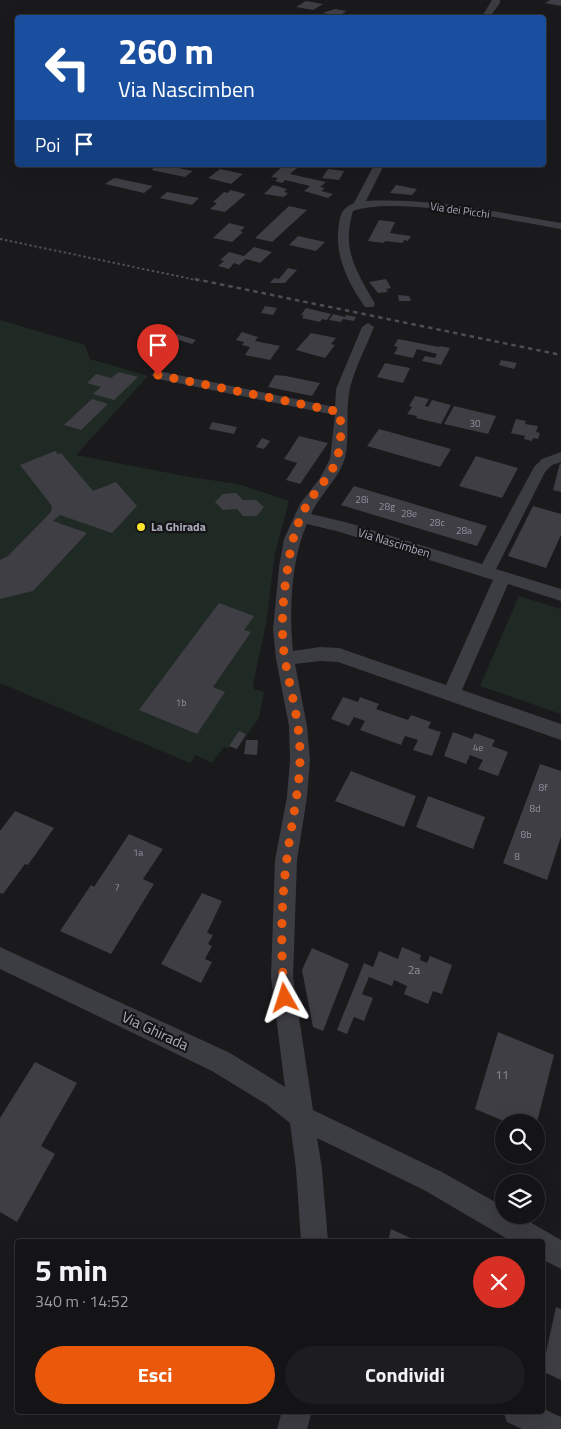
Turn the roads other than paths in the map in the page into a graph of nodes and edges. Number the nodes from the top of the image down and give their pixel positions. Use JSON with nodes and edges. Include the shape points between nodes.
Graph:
{"nodes":[{"id":1,"x":496,"y":1,"type":"edge"},
{"id":2,"x":487,"y":15,"type":"edge"},
{"id":3,"x":378,"y":167,"type":"edge"},
{"id":4,"x":359,"y":204,"type":"junction"},
{"id":5,"x":561,"y":226,"type":"edge"},
{"id":6,"x":369,"y":304,"type":"dead end"},
{"id":7,"x":368,"y":327,"type":"dead end"},
{"id":8,"x":158,"y":375,"type":"dead end"},
{"id":9,"x":340,"y":412,"type":"junction"},
{"id":10,"x":561,"y":458,"type":"edge"},
{"id":11,"x":301,"y":517,"type":"junction"},
{"id":12,"x":486,"y":572,"type":"junction"},
{"id":13,"x":503,"y":577,"type":"junction"},
{"id":14,"x":561,"y":595,"type":"edge"},
{"id":15,"x":285,"y":659,"type":"junction"},
{"id":16,"x":451,"y":694,"type":"junction"},
{"id":17,"x":561,"y":732,"type":"edge"},
{"id":18,"x":0,"y":958,"type":"edge"},
{"id":19,"x":303,"y":1118,"type":"junction"},
{"id":20,"x":314,"y":1239,"type":"edge"},
{"id":21,"x":534,"y":1239,"type":"edge"},
{"id":22,"x":545,"y":1246,"type":"edge"},
{"id":23,"x":561,"y":1255,"type":"edge"},
{"id":24,"x":296,"y":1414,"type":"edge"},
{"id":25,"x":524,"y":1414,"type":"edge"},
{"id":26,"x":292,"y":1429,"type":"edge"},
{"id":27,"x":553,"y":1429,"type":"edge"}],
"edges":[{"from":1,"to":2,"type":"street"},
{"from":3,"to":4,"type":"street"},
{"from":4,"to":5,"type":"street","name":"Via dei Picchi","via":[[420,205]]},
{"from":4,"to":6,"type":"street","via":[[348,210],[341,240],[348,268]]},
{"from":7,"to":9,"type":"street","via":[[346,378]]},
{"from":8,"to":9,"type":"street"},
{"from":9,"to":11,"type":"street","via":[[337,459]]},
{"from":10,"to":12,"type":"street","via":[[547,462],[539,470]]},
{"from":11,"to":12,"type":"street","name":"Via Nascimben","via":[[334,524]]},
{"from":11,"to":15,"type":"street","via":[[292,539],[287,567],[282,629]]},
{"from":12,"to":13,"type":"street","name":"Via Nascimben"},
{"from":13,"to":14,"type":"street","name":"Via Nascimben"},
{"from":13,"to":16,"type":"street"},
{"from":15,"to":16,"type":"street","via":[[339,655]]},
{"from":15,"to":19,"type":"street","via":[[298,726],[300,760],[286,860],[282,977]]},
{"from":16,"to":17,"type":"street"},
{"from":18,"to":19,"type":"street","name":"Via Ghirada","via":[[221,1062],[275,1095]]},
{"from":19,"to":20,"type":"street"},
{"from":19,"to":21,"type":"street","name":"Via Ghirada","via":[[433,1181]]},
{"from":22,"to":23,"type":"street"},
{"from":24,"to":26,"type":"street"},
{"from":25,"to":27,"type":"street"}]}
